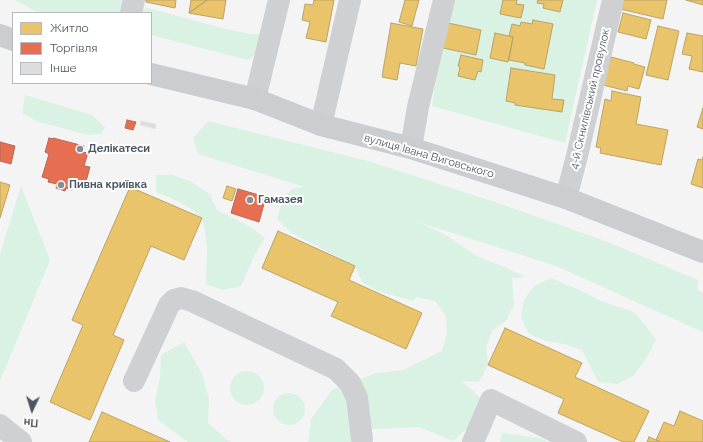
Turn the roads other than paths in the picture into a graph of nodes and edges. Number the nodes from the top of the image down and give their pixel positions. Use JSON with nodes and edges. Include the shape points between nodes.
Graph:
{"nodes":[{"id":1,"x":134,"y":0,"type":"edge"},
{"id":2,"x":279,"y":0,"type":"edge"},
{"id":3,"x":350,"y":0,"type":"edge"},
{"id":4,"x":444,"y":0,"type":"edge"},
{"id":5,"x":613,"y":0,"type":"edge"},
{"id":6,"x":131,"y":12,"type":"edge"},
{"id":7,"x":0,"y":35,"type":"edge"},
{"id":8,"x":12,"y":40,"type":"edge"},
{"id":9,"x":12,"y":44,"type":"edge"},
{"id":10,"x":0,"y":45,"type":"edge"},
{"id":11,"x":152,"y":74,"type":"edge"},
{"id":12,"x":255,"y":99,"type":"junction"},
{"id":13,"x":321,"y":125,"type":"junction"},
{"id":14,"x":411,"y":148,"type":"junction"},
{"id":15,"x":566,"y":198,"type":"junction"},
{"id":16,"x":703,"y":252,"type":"edge"},
{"id":17,"x":134,"y":381,"type":"dead end"},
{"id":18,"x":0,"y":424,"type":"edge"},
{"id":19,"x":367,"y":441,"type":"edge"},
{"id":20,"x":21,"y":442,"type":"edge"},
{"id":21,"x":473,"y":442,"type":"edge"},
{"id":22,"x":576,"y":442,"type":"edge"}],
"edges":[{"from":1,"to":6,"type":"street"},
{"from":2,"to":12,"type":"street"},
{"from":3,"to":13,"type":"street"},
{"from":4,"to":14,"type":"street","via":[[418,107]]},
{"from":5,"to":15,"type":"street","name":"4-й Скнилівський провулок"},
{"from":7,"to":8,"type":"main road"},
{"from":9,"to":10,"type":"main road"},
{"from":11,"to":12,"type":"main road","name":"вулиця Івана Виговського"},
{"from":12,"to":13,"type":"main road","name":"вулиця Івана Виговського"},
{"from":13,"to":14,"type":"main road","name":"вулиця Івана Виговського"},
{"from":14,"to":15,"type":"main road","name":"вулиця Івана Виговського"},
{"from":15,"to":16,"type":"main road","name":"вулиця Івана Виговського"},
{"from":17,"to":19,"type":"street","via":[[169,305],[181,298],[336,369],[350,383]]},
{"from":18,"to":20,"type":"street"},
{"from":21,"to":22,"type":"street","via":[[491,400]]}]}
